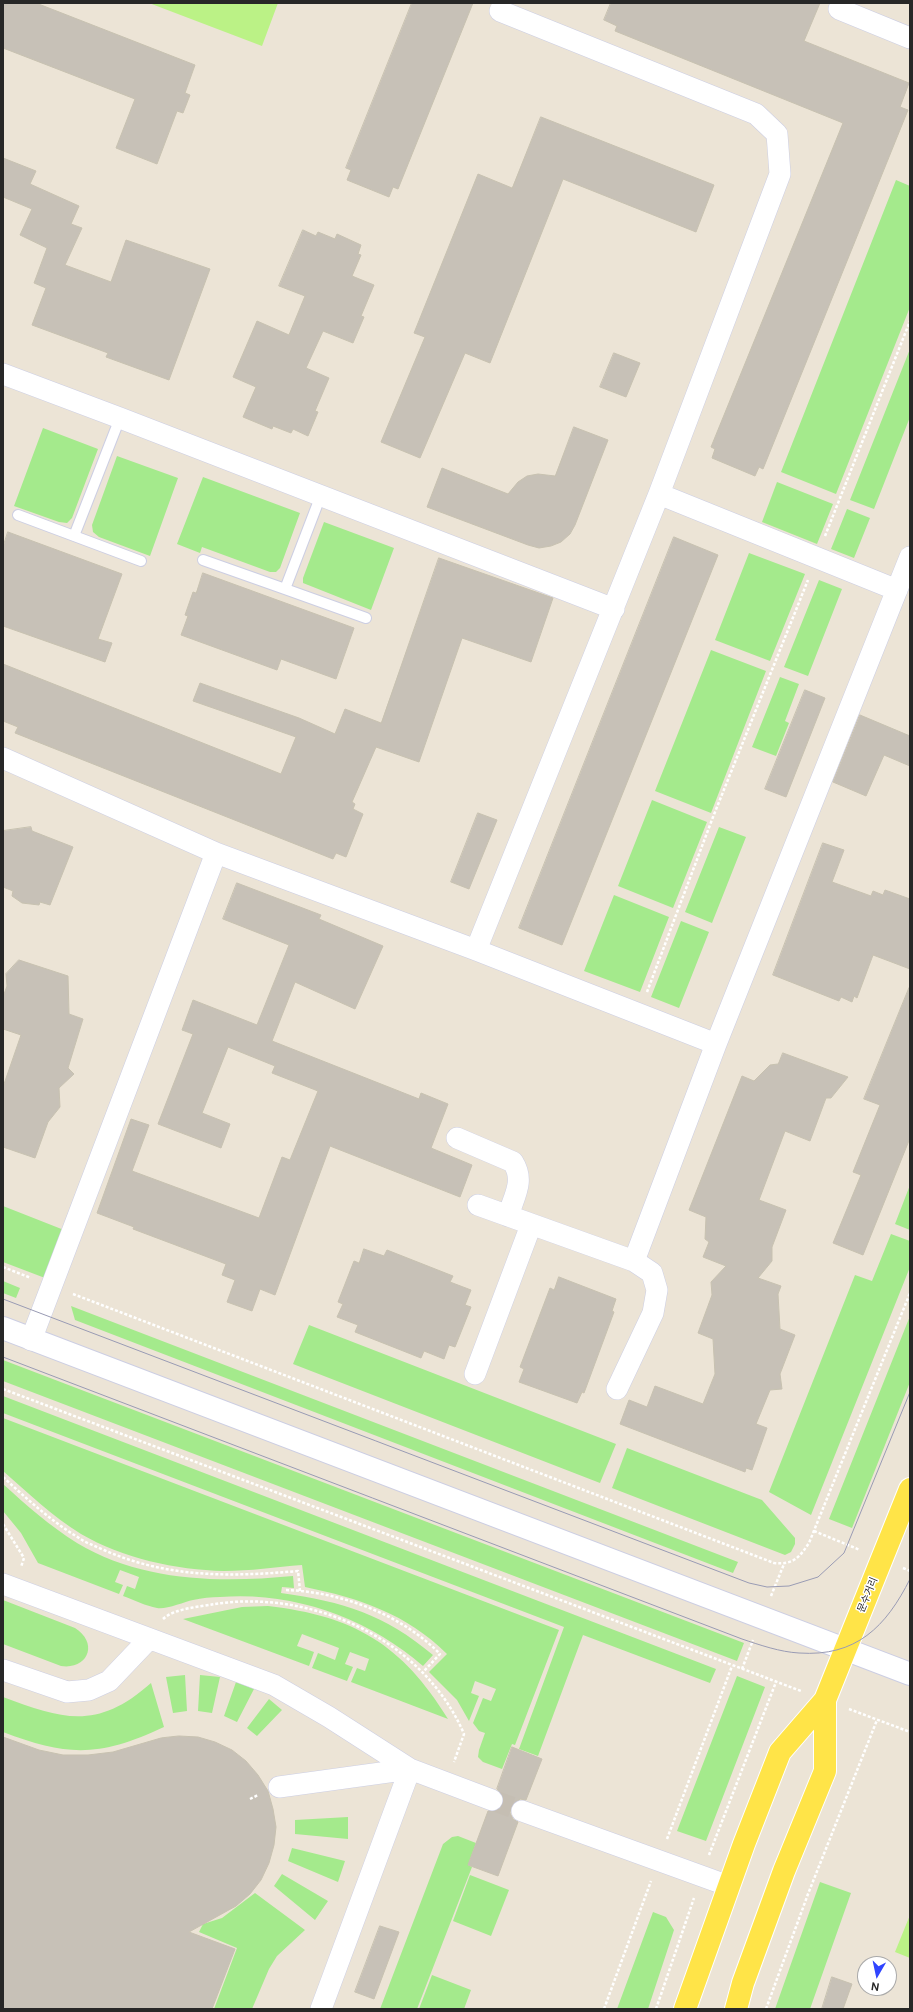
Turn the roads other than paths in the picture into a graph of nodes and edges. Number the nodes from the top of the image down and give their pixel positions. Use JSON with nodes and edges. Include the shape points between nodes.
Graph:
{"nodes":[{"id":1,"x":839,"y":9,"type":"dead end"},
{"id":2,"x":500,"y":11,"type":"dead end"},
{"id":3,"x":910,"y":38,"type":"edge"},
{"id":4,"x":3,"y":374,"type":"edge"},
{"id":5,"x":120,"y":418,"type":"junction"},
{"id":6,"x":659,"y":494,"type":"junction"},
{"id":7,"x":321,"y":495,"type":"junction"},
{"id":8,"x":18,"y":515,"type":"dead end"},
{"id":9,"x":74,"y":536,"type":"junction"},
{"id":10,"x":910,"y":557,"type":"edge"},
{"id":11,"x":203,"y":560,"type":"dead end"},
{"id":12,"x":141,"y":561,"type":"dead end"},
{"id":13,"x":285,"y":589,"type":"junction"},
{"id":14,"x":897,"y":590,"type":"junction"},
{"id":15,"x":614,"y":609,"type":"junction"},
{"id":16,"x":366,"y":618,"type":"dead end"},
{"id":17,"x":3,"y":758,"type":"edge"},
{"id":18,"x":216,"y":853,"type":"junction"},
{"id":19,"x":476,"y":950,"type":"junction"},
{"id":20,"x":716,"y":1044,"type":"junction"},
{"id":21,"x":457,"y":1138,"type":"dead end"},
{"id":22,"x":478,"y":1205,"type":"dead end"},
{"id":23,"x":508,"y":1216,"type":"junction"},
{"id":24,"x":531,"y":1225,"type":"junction"},
{"id":25,"x":634,"y":1261,"type":"junction"},
{"id":26,"x":3,"y":1328,"type":"edge"},
{"id":27,"x":30,"y":1340,"type":"junction"},
{"id":28,"x":475,"y":1374,"type":"dead end"},
{"id":29,"x":617,"y":1389,"type":"dead end"},
{"id":30,"x":910,"y":1489,"type":"edge"},
{"id":31,"x":8,"y":1586,"type":"edge"},
{"id":32,"x":148,"y":1640,"type":"junction"},
{"id":33,"x":846,"y":1648,"type":"junction"},
{"id":34,"x":3,"y":1670,"type":"edge"},
{"id":35,"x":910,"y":1674,"type":"edge"},
{"id":36,"x":825,"y":1700,"type":"junction"},
{"id":37,"x":410,"y":1769,"type":"junction"},
{"id":38,"x":279,"y":1787,"type":"dead end"},
{"id":39,"x":492,"y":1800,"type":"tunnel mouth"},
{"id":40,"x":522,"y":1811,"type":"tunnel mouth"},
{"id":41,"x":729,"y":1886,"type":"junction"},
{"id":42,"x":321,"y":2009,"type":"edge"},
{"id":43,"x":685,"y":2009,"type":"edge"},
{"id":44,"x":736,"y":2009,"type":"edge"}],
"edges":[{"from":1,"to":3,"type":"street"},
{"from":2,"to":6,"type":"street","via":[[756,114],[777,134],[780,174]]},
{"from":4,"to":5,"type":"street"},
{"from":5,"to":7,"type":"street"},
{"from":5,"to":9,"type":"lane"},
{"from":6,"to":14,"type":"street"},
{"from":6,"to":15,"type":"street"},
{"from":7,"to":13,"type":"lane"},
{"from":7,"to":15,"type":"street"},
{"from":8,"to":9,"type":"lane"},
{"from":9,"to":12,"type":"lane"},
{"from":10,"to":14,"type":"street"},
{"from":11,"to":13,"type":"lane"},
{"from":13,"to":16,"type":"lane"},
{"from":14,"to":20,"type":"street"},
{"from":15,"to":19,"type":"street"},
{"from":17,"to":18,"type":"street"},
{"from":18,"to":19,"type":"street"},
{"from":18,"to":27,"type":"street"},
{"from":19,"to":20,"type":"street"},
{"from":20,"to":25,"type":"street"},
{"from":21,"to":23,"type":"street","via":[[513,1162],[520,1179]]},
{"from":22,"to":23,"type":"street"},
{"from":23,"to":24,"type":"street"},
{"from":24,"to":25,"type":"street"},
{"from":24,"to":28,"type":"street"},
{"from":25,"to":29,"type":"street","via":[[652,1273],[657,1290],[653,1313]]},
{"from":26,"to":27,"type":"street"},
{"from":27,"to":33,"type":"street"},
{"from":30,"to":33,"type":"main road","name":"문수거리"},
{"from":31,"to":32,"type":"street"},
{"from":32,"to":34,"type":"street","via":[[109,1681],[89,1690],[67,1692]]},
{"from":32,"to":37,"type":"street","via":[[274,1685]]},
{"from":33,"to":35,"type":"street"},
{"from":33,"to":36,"type":"main road","name":"문수거리"},
{"from":36,"to":41,"type":"main road","via":[[780,1752]]},
{"from":36,"to":44,"type":"main road","via":[[825,1771],[784,1871]]},
{"from":37,"to":38,"type":"street"},
{"from":37,"to":39,"type":"street"},
{"from":37,"to":42,"type":"street"},
{"from":40,"to":41,"type":"street"},
{"from":41,"to":43,"type":"main road"}]}
